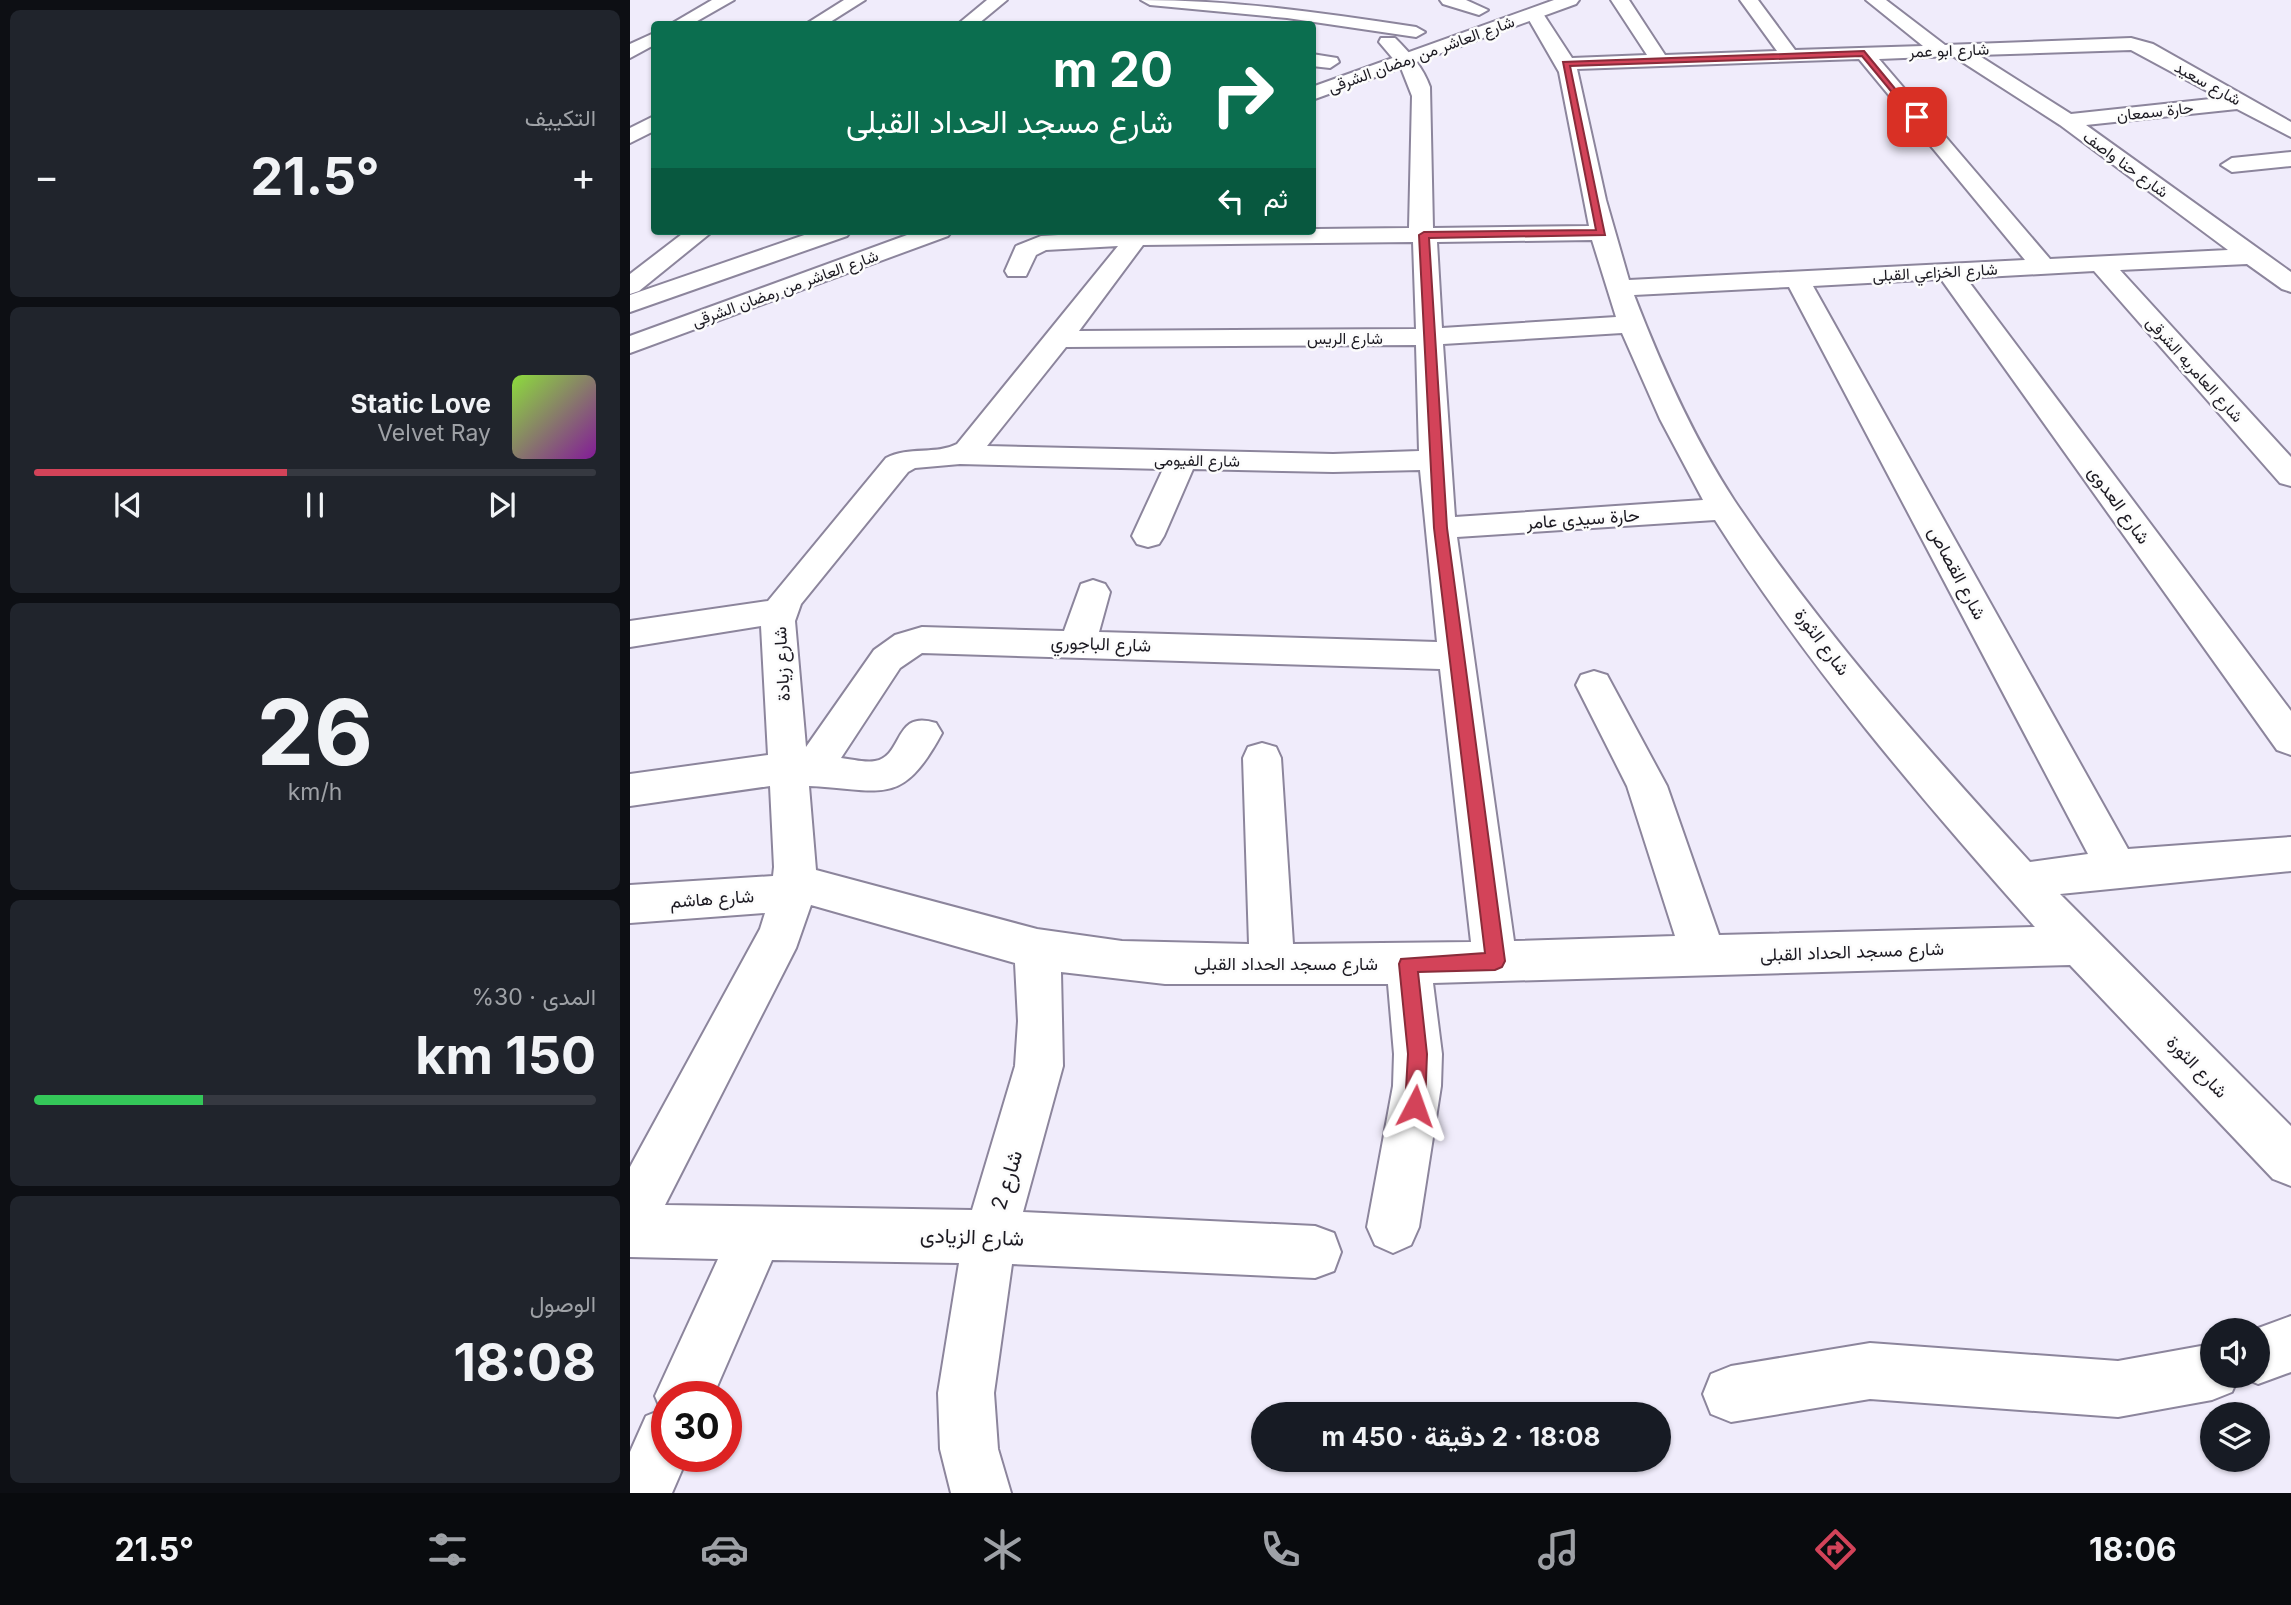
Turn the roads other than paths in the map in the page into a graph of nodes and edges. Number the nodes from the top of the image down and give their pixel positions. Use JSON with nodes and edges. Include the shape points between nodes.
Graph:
{"nodes":[{"id":1,"x":725,"y":0,"type":"edge"},
{"id":2,"x":856,"y":0,"type":"edge"},
{"id":3,"x":998,"y":0,"type":"edge"},
{"id":4,"x":1150,"y":0,"type":"edge"},
{"id":5,"x":1449,"y":0,"type":"edge"},
{"id":6,"x":1570,"y":0,"type":"edge"},
{"id":7,"x":1620,"y":0,"type":"edge"},
{"id":8,"x":1749,"y":0,"type":"edge"},
{"id":9,"x":1875,"y":0,"type":"edge"},
{"id":10,"x":1499,"y":3,"type":"dead end"},
{"id":11,"x":1534,"y":13,"type":"junction"},
{"id":12,"x":1467,"y":15,"type":"junction"},
{"id":13,"x":686,"y":21,"type":"edge"},
{"id":14,"x":820,"y":21,"type":"edge"},
{"id":15,"x":971,"y":21,"type":"edge"},
{"id":16,"x":1494,"y":27,"type":"junction"},
{"id":17,"x":651,"y":40,"type":"edge"},
{"id":18,"x":2123,"y":43,"type":"joint"},
{"id":19,"x":1393,"y":44,"type":"junction"},
{"id":20,"x":1949,"y":50,"type":"junction"},
{"id":21,"x":630,"y":52,"type":"edge"},
{"id":22,"x":1864,"y":53,"type":"junction"},
{"id":23,"x":1790,"y":56,"type":"junction"},
{"id":24,"x":1659,"y":60,"type":"junction"},
{"id":25,"x":1318,"y":63,"type":"edge"},
{"id":26,"x":1566,"y":64,"type":"junction"},
{"id":27,"x":1316,"y":92,"type":"edge"},
{"id":28,"x":2251,"y":107,"type":"junction"},
{"id":29,"x":2291,"y":108,"type":"edge"},
{"id":30,"x":2067,"y":121,"type":"junction"},
{"id":31,"x":651,"y":124,"type":"edge"},
{"id":32,"x":2291,"y":131,"type":"edge"},
{"id":33,"x":630,"y":137,"type":"edge"},
{"id":34,"x":2291,"y":159,"type":"edge"},
{"id":35,"x":2232,"y":165,"type":"dead end"},
{"id":36,"x":1602,"y":233,"type":"junction"},
{"id":37,"x":1316,"y":234,"type":"edge"},
{"id":38,"x":696,"y":235,"type":"edge"},
{"id":39,"x":828,"y":235,"type":"edge"},
{"id":40,"x":929,"y":235,"type":"edge"},
{"id":41,"x":1129,"y":235,"type":"edge"},
{"id":42,"x":1137,"y":235,"type":"edge"},
{"id":43,"x":1424,"y":235,"type":"junction"},
{"id":44,"x":2252,"y":256,"type":"junction"},
{"id":45,"x":2100,"y":263,"type":"junction"},
{"id":46,"x":2043,"y":266,"type":"junction"},
{"id":47,"x":1017,"y":271,"type":"dead end"},
{"id":48,"x":1948,"y":271,"type":"junction"},
{"id":49,"x":1797,"y":279,"type":"junction"},
{"id":50,"x":2291,"y":284,"type":"edge"},
{"id":51,"x":630,"y":286,"type":"edge"},
{"id":52,"x":1619,"y":288,"type":"junction"},
{"id":53,"x":630,"y":304,"type":"edge"},
{"id":54,"x":1632,"y":324,"type":"junction"},
{"id":55,"x":1430,"y":337,"type":"junction"},
{"id":56,"x":1057,"y":339,"type":"junction"},
{"id":57,"x":630,"y":345,"type":"edge"},
{"id":58,"x":961,"y":455,"type":"junction"},
{"id":59,"x":1182,"y":460,"type":"junction"},
{"id":60,"x":1434,"y":460,"type":"junction"},
{"id":61,"x":2291,"y":476,"type":"edge"},
{"id":62,"x":1725,"y":509,"type":"junction"},
{"id":63,"x":1440,"y":528,"type":"junction"},
{"id":64,"x":1148,"y":536,"type":"dead end"},
{"id":65,"x":1093,"y":592,"type":"dead end"},
{"id":66,"x":780,"y":611,"type":"junction"},
{"id":67,"x":630,"y":634,"type":"edge"},
{"id":68,"x":1078,"y":643,"type":"junction"},
{"id":69,"x":1456,"y":656,"type":"junction"},
{"id":70,"x":1594,"y":685,"type":"dead end"},
{"id":71,"x":923,"y":733,"type":"dead end"},
{"id":72,"x":2291,"y":740,"type":"edge"},
{"id":73,"x":1262,"y":758,"type":"dead end"},
{"id":74,"x":799,"y":769,"type":"junction"},
{"id":75,"x":630,"y":790,"type":"edge"},
{"id":76,"x":2291,"y":854,"type":"edge"},
{"id":77,"x":2117,"y":868,"type":"junction"},
{"id":78,"x":2021,"y":881,"type":"junction"},
{"id":79,"x":794,"y":888,"type":"junction"},
{"id":80,"x":630,"y":904,"type":"edge"},
{"id":81,"x":2081,"y":945,"type":"junction"},
{"id":82,"x":1037,"y":949,"type":"junction"},
{"id":83,"x":1704,"y":956,"type":"junction"},
{"id":84,"x":1495,"y":961,"type":"junction"},
{"id":85,"x":1272,"y":964,"type":"junction"},
{"id":86,"x":1408,"y":964,"type":"junction"},
{"id":87,"x":2291,"y":1161,"type":"edge"},
{"id":88,"x":630,"y":1219,"type":"edge"},
{"id":89,"x":1393,"y":1227,"type":"dead end"},
{"id":90,"x":630,"y":1231,"type":"edge"},
{"id":91,"x":757,"y":1232,"type":"junction"},
{"id":92,"x":989,"y":1237,"type":"junction"},
{"id":93,"x":1315,"y":1252,"type":"dead end"},
{"id":94,"x":2291,"y":1344,"type":"edge"},
{"id":95,"x":2270,"y":1352,"type":"edge"},
{"id":96,"x":2200,"y":1374,"type":"edge"},
{"id":97,"x":691,"y":1381,"type":"edge"},
{"id":98,"x":1731,"y":1394,"type":"dead end"},
{"id":99,"x":651,"y":1472,"type":"edge"},
{"id":100,"x":642,"y":1493,"type":"edge"},
{"id":101,"x":981,"y":1493,"type":"edge"}],
"edges":[{"from":1,"to":13,"type":"street"},
{"from":2,"to":14,"type":"street"},
{"from":3,"to":15,"type":"street"},
{"from":4,"to":19,"type":"street","via":[[1299,14]]},
{"from":5,"to":12,"type":"street"},
{"from":6,"to":11,"type":"street","name":"شارع العاشر من رمضان الشرقى"},
{"from":7,"to":24,"type":"street"},
{"from":8,"to":23,"type":"street"},
{"from":9,"to":20,"type":"street","name":"شارع حنا واصف"},
{"from":10,"to":12,"type":"street"},
{"from":11,"to":16,"type":"street","name":"شارع العاشر من رمضان الشرقى"},
{"from":11,"to":26,"type":"street","name":"شارع الثورة"},
{"from":12,"to":16,"type":"street"},
{"from":16,"to":19,"type":"street","name":"شارع العاشر من رمضان الشرقى"},
{"from":17,"to":21,"type":"street"},
{"from":18,"to":20,"type":"street","name":"شارع ابو عمر"},
{"from":18,"to":28,"type":"street","name":"شارع سعيد","via":[[2146,48]]},
{"from":19,"to":25,"type":"street"},
{"from":19,"to":27,"type":"street","name":"شارع العاشر من رمضان الشرقى"},
{"from":19,"to":43,"type":"street","via":[[1420,83],[1420,225]]},
{"from":20,"to":22,"type":"street","name":"شارع ابو عمر"},
{"from":20,"to":30,"type":"street","name":"شارع حنا واصف"},
{"from":22,"to":23,"type":"street","name":"شارع ابو عمر"},
{"from":22,"to":46,"type":"street"},
{"from":23,"to":24,"type":"street","name":"شارع ابو عمر"},
{"from":24,"to":26,"type":"street","name":"شارع ابو عمر"},
{"from":26,"to":36,"type":"street","name":"شارع الثورة"},
{"from":28,"to":29,"type":"street","name":"حارة سمعان"},
{"from":28,"to":30,"type":"street","name":"حارة سمعان"},
{"from":28,"to":32,"type":"street","name":"شارع سعيد"},
{"from":30,"to":44,"type":"street","name":"شارع حنا واصف"},
{"from":31,"to":33,"type":"street"},
{"from":34,"to":35,"type":"street"},
{"from":36,"to":43,"type":"street"},
{"from":36,"to":52,"type":"street","name":"شارع الثورة"},
{"from":37,"to":43,"type":"street"},
{"from":38,"to":51,"type":"street"},
{"from":39,"to":53,"type":"street"},
{"from":40,"to":57,"type":"street","name":"شارع العاشر من رمضان الشرقى"},
{"from":41,"to":47,"type":"street","via":[[1034,245],[1025,251]]},
{"from":42,"to":56,"type":"street"},
{"from":43,"to":55,"type":"street"},
{"from":44,"to":45,"type":"street","name":"شارع الخزاعي القبلى"},
{"from":44,"to":50,"type":"street","name":"شارع حنا واصف"},
{"from":45,"to":46,"type":"street","name":"شارع الخزاعي القبلى"},
{"from":45,"to":61,"type":"street","name":"شارع العامريه الشرقى"},
{"from":46,"to":48,"type":"street","name":"شارع الخزاعي القبلى"},
{"from":48,"to":49,"type":"street","name":"شارع الخزاعي القبلى"},
{"from":48,"to":72,"type":"street","name":"شارع العدوى"},
{"from":49,"to":52,"type":"street","name":"شارع الخزاعي القبلى"},
{"from":49,"to":77,"type":"street","name":"شارع القصاص"},
{"from":52,"to":54,"type":"street","name":"شارع الثورة"},
{"from":54,"to":55,"type":"street","name":"شارع الريس"},
{"from":54,"to":62,"type":"street","name":"شارع الثورة"},
{"from":55,"to":56,"type":"street","name":"شارع الريس"},
{"from":55,"to":60,"type":"street"},
{"from":56,"to":58,"type":"street"},
{"from":58,"to":59,"type":"street","name":"شارع الفيومى"},
{"from":58,"to":66,"type":"street","name":"شارع زيادة","via":[[911,458],[897,465],[792,590]]},
{"from":59,"to":60,"type":"street","name":"شارع الفيومى"},
{"from":59,"to":64,"type":"street"},
{"from":60,"to":63,"type":"street"},
{"from":62,"to":63,"type":"street","name":"حارة سيدى عامر"},
{"from":62,"to":78,"type":"street","name":"شارع الثورة","via":[[1843,671]]},
{"from":63,"to":69,"type":"street"},
{"from":65,"to":68,"type":"street"},
{"from":66,"to":67,"type":"street"},
{"from":66,"to":74,"type":"street","name":"شارع زيادة"},
{"from":68,"to":69,"type":"street","name":"شارع الباجوري"},
{"from":68,"to":74,"type":"street","name":"شارع الباجوري","via":[[935,638],[908,644],[887,659]]},
{"from":69,"to":84,"type":"street"},
{"from":70,"to":83,"type":"street","via":[[1647,786]]},
{"from":71,"to":74,"type":"street","via":[[889,775]]},
{"from":73,"to":85,"type":"street"},
{"from":74,"to":75,"type":"street"},
{"from":74,"to":79,"type":"street","name":"شارع زيادة"},
{"from":76,"to":77,"type":"street"},
{"from":77,"to":78,"type":"street"},
{"from":78,"to":81,"type":"street","name":"شارع الثورة"},
{"from":79,"to":80,"type":"street","name":"شارع هاشم"},
{"from":79,"to":82,"type":"street","name":"شارع مسجد الحداد القبلى"},
{"from":79,"to":88,"type":"street","name":"شارع زيادة","via":[[780,934]]},
{"from":81,"to":83,"type":"street","name":"شارع مسجد الحداد القبلى"},
{"from":81,"to":87,"type":"street","name":"شارع الثورة"},
{"from":82,"to":85,"type":"street","name":"شارع مسجد الحداد القبلى","via":[[1154,963]]},
{"from":82,"to":92,"type":"street","name":"شارع 2","via":[[1039,1066]]},
{"from":83,"to":84,"type":"street","name":"شارع مسجد الحداد القبلى"},
{"from":84,"to":86,"type":"street","name":"شارع مسجد الحداد القبلى"},
{"from":85,"to":86,"type":"street","name":"شارع مسجد الحداد القبلى"},
{"from":86,"to":89,"type":"street","via":[[1418,1086]]},
{"from":90,"to":91,"type":"street","name":"شارع الزيادى"},
{"from":91,"to":92,"type":"street","name":"شارع الزيادى"},
{"from":91,"to":97,"type":"street"},
{"from":92,"to":93,"type":"street","name":"شارع الزيادى"},
{"from":92,"to":101,"type":"street","name":"شارع 2","via":[[966,1393],[969,1449]]},
{"from":94,"to":95,"type":"street"},
{"from":96,"to":98,"type":"street","via":[[2118,1390],[1870,1371]]},
{"from":99,"to":100,"type":"street"}]}
